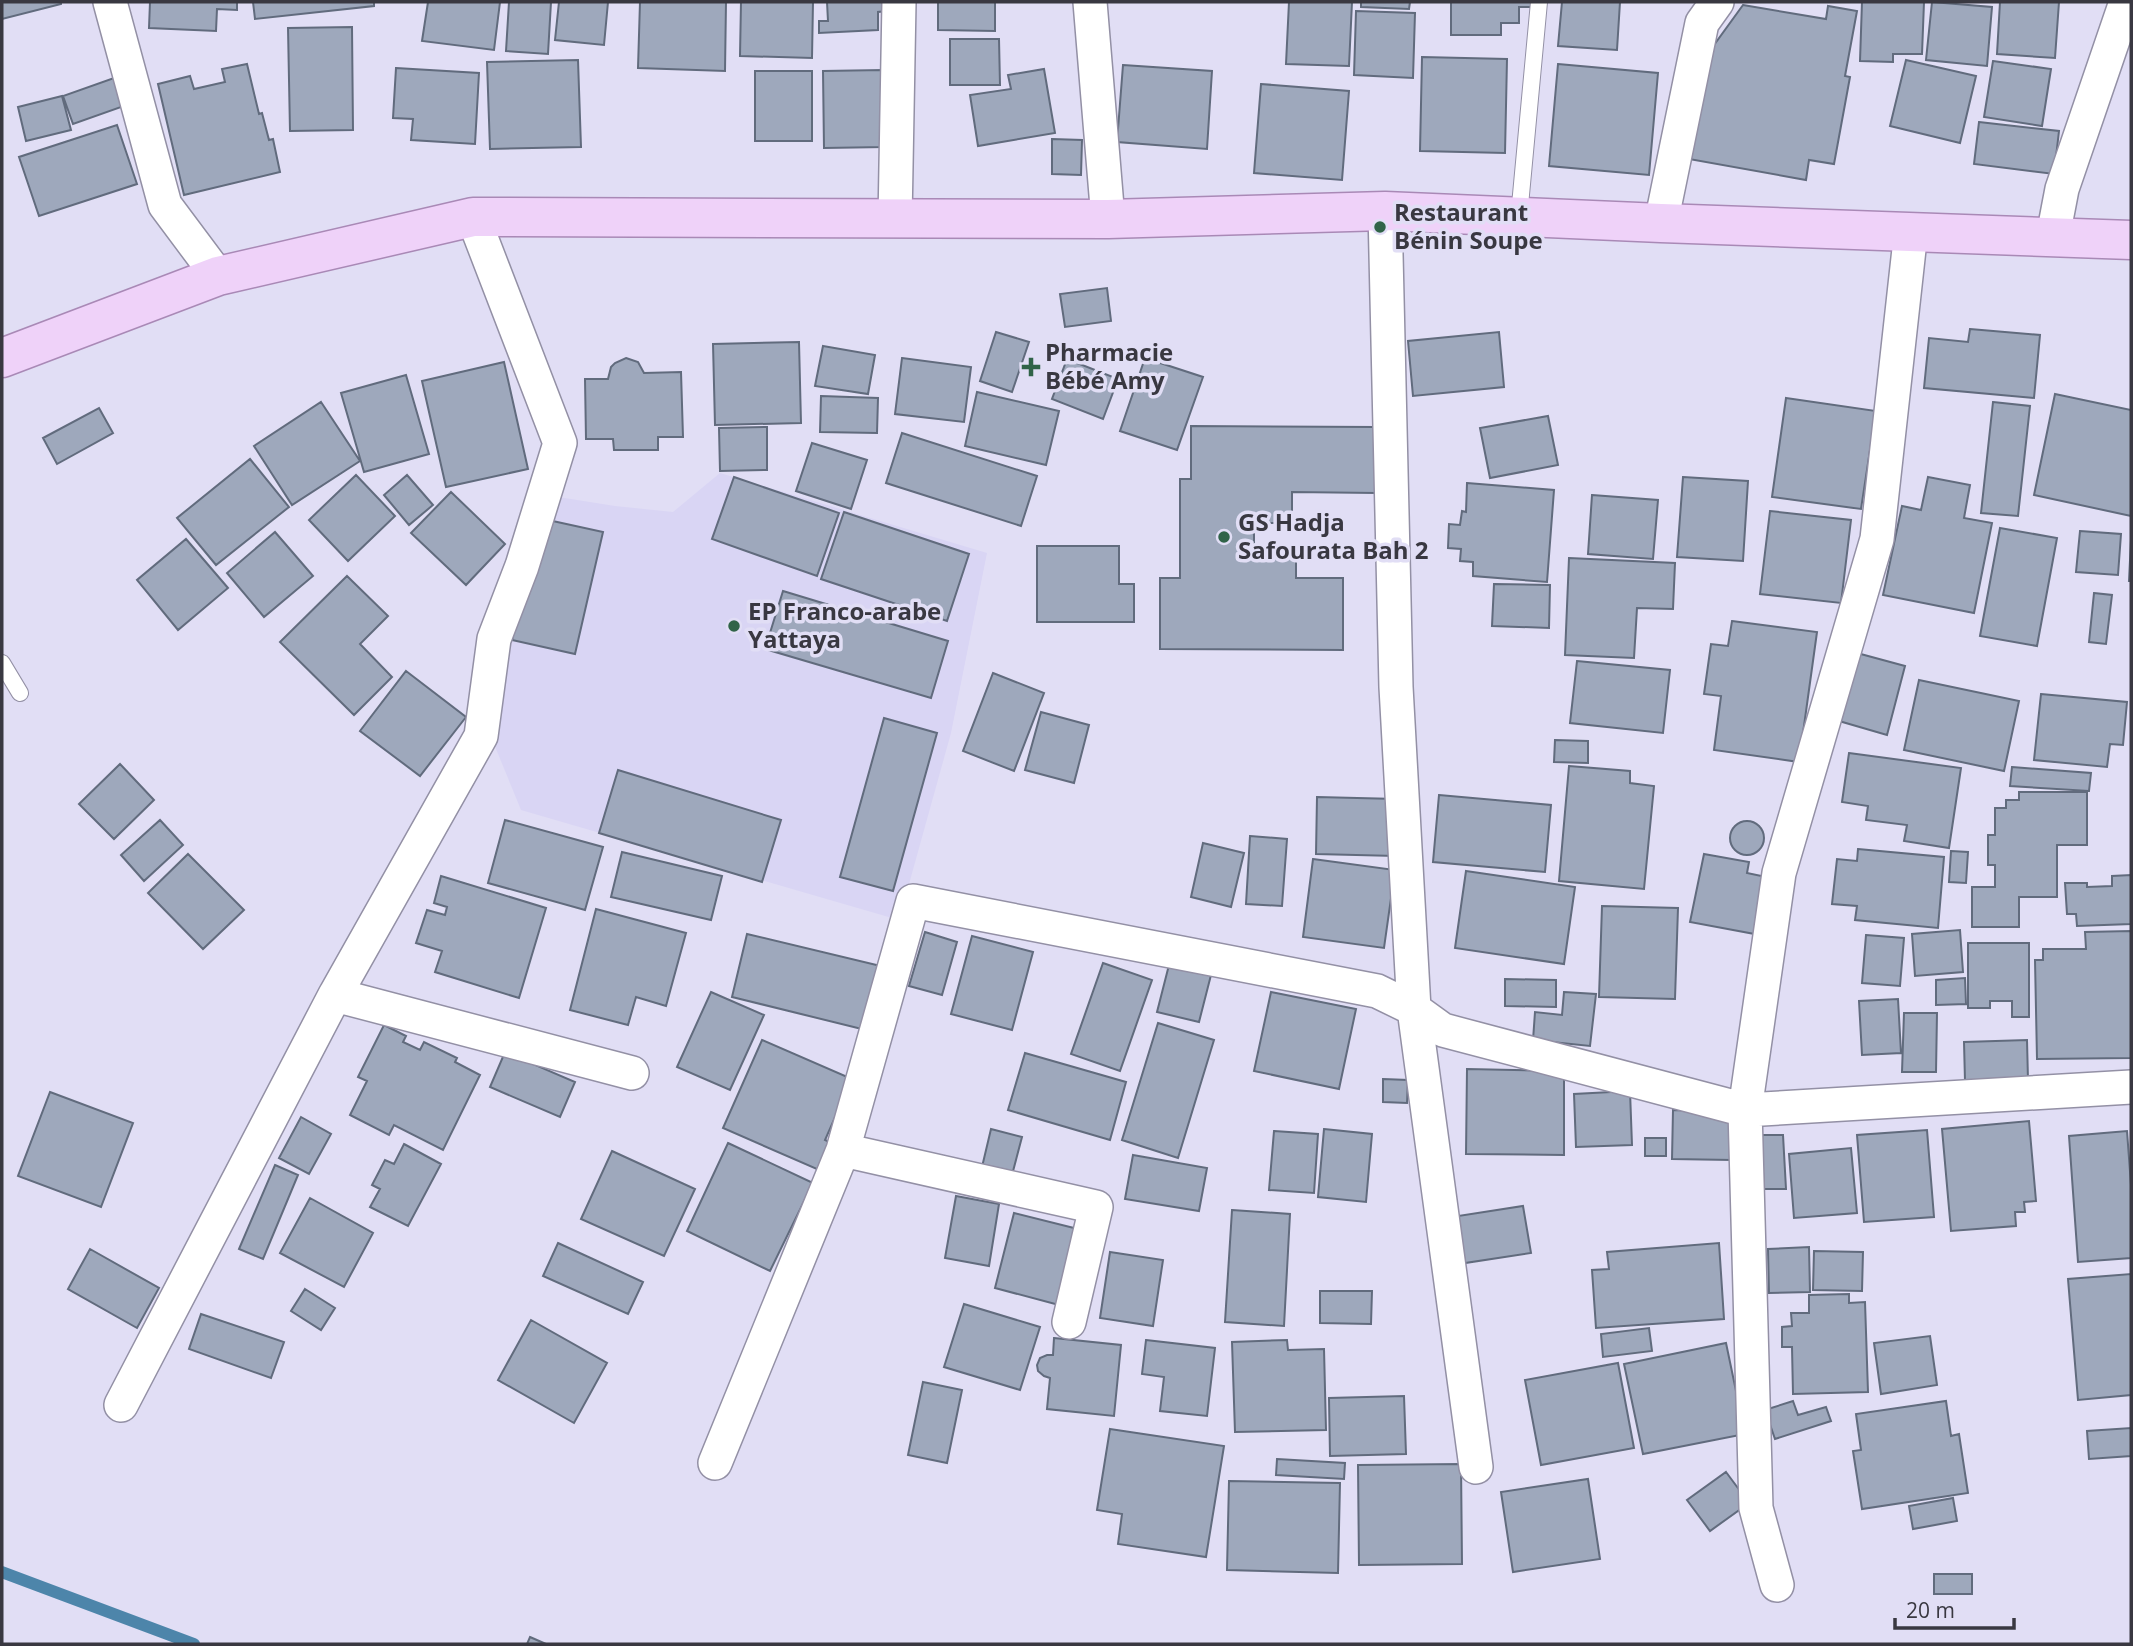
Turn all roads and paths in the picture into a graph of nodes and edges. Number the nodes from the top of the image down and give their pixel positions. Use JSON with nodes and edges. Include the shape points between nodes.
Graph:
{"nodes":[{"id":1,"x":110,"y":2,"type":"edge"},
{"id":2,"x":899,"y":2,"type":"edge"},
{"id":3,"x":1090,"y":2,"type":"edge"},
{"id":4,"x":1539,"y":2,"type":"edge"},
{"id":5,"x":1717,"y":2,"type":"edge"},
{"id":6,"x":2126,"y":2,"type":"edge"},
{"id":7,"x":1385,"y":211,"type":"junction"},
{"id":8,"x":1519,"y":216,"type":"junction"},
{"id":9,"x":473,"y":217,"type":"junction"},
{"id":10,"x":1108,"y":219,"type":"junction"},
{"id":11,"x":895,"y":220,"type":"junction"},
{"id":12,"x":1661,"y":223,"type":"junction"},
{"id":13,"x":1911,"y":231,"type":"junction"},
{"id":14,"x":2053,"y":236,"type":"junction"},
{"id":15,"x":2131,"y":240,"type":"edge"},
{"id":16,"x":218,"y":276,"type":"junction"},
{"id":17,"x":2,"y":358,"type":"edge"},
{"id":18,"x":2,"y":663,"type":"edge"},
{"id":19,"x":20,"y":693,"type":"dead end"},
{"id":20,"x":335,"y":996,"type":"junction"},
{"id":21,"x":1414,"y":1009,"type":"junction"},
{"id":22,"x":632,"y":1073,"type":"dead end"},
{"id":23,"x":2131,"y":1087,"type":"edge"},
{"id":24,"x":1745,"y":1110,"type":"junction"},
{"id":25,"x":843,"y":1150,"type":"junction"},
{"id":26,"x":1069,"y":1322,"type":"dead end"},
{"id":27,"x":121,"y":1405,"type":"dead end"},
{"id":28,"x":715,"y":1463,"type":"dead end"},
{"id":29,"x":1476,"y":1467,"type":"dead end"},
{"id":30,"x":1777,"y":1585,"type":"dead end"}],
"edges":[{"from":1,"to":16,"type":"street","via":[[165,205]]},
{"from":2,"to":11,"type":"street"},
{"from":3,"to":10,"type":"street"},
{"from":4,"to":8,"type":"lane"},
{"from":5,"to":12,"type":"street","via":[[1702,23]]},
{"from":6,"to":14,"type":"street","via":[[2062,189]]},
{"from":7,"to":8,"type":"main road"},
{"from":7,"to":10,"type":"main road"},
{"from":7,"to":21,"type":"street","via":[[1396,687]]},
{"from":8,"to":12,"type":"main road"},
{"from":9,"to":11,"type":"main road"},
{"from":9,"to":16,"type":"main road"},
{"from":9,"to":20,"type":"street","via":[[560,443],[494,639],[481,736]]},
{"from":10,"to":11,"type":"main road"},
{"from":12,"to":13,"type":"main road"},
{"from":13,"to":14,"type":"main road"},
{"from":13,"to":24,"type":"street","via":[[1877,539],[1779,873]]},
{"from":14,"to":15,"type":"main road"},
{"from":16,"to":17,"type":"main road"},
{"from":18,"to":19,"type":"lane"},
{"from":20,"to":22,"type":"street"},
{"from":20,"to":27,"type":"street"},
{"from":21,"to":24,"type":"street","via":[[1443,1030]]},
{"from":21,"to":25,"type":"street","via":[[1377,991],[913,901]]},
{"from":21,"to":29,"type":"street"},
{"from":23,"to":24,"type":"street"},
{"from":24,"to":30,"type":"street","via":[[1756,1508]]},
{"from":25,"to":26,"type":"street","via":[[1096,1207]]},
{"from":25,"to":28,"type":"street"}]}
